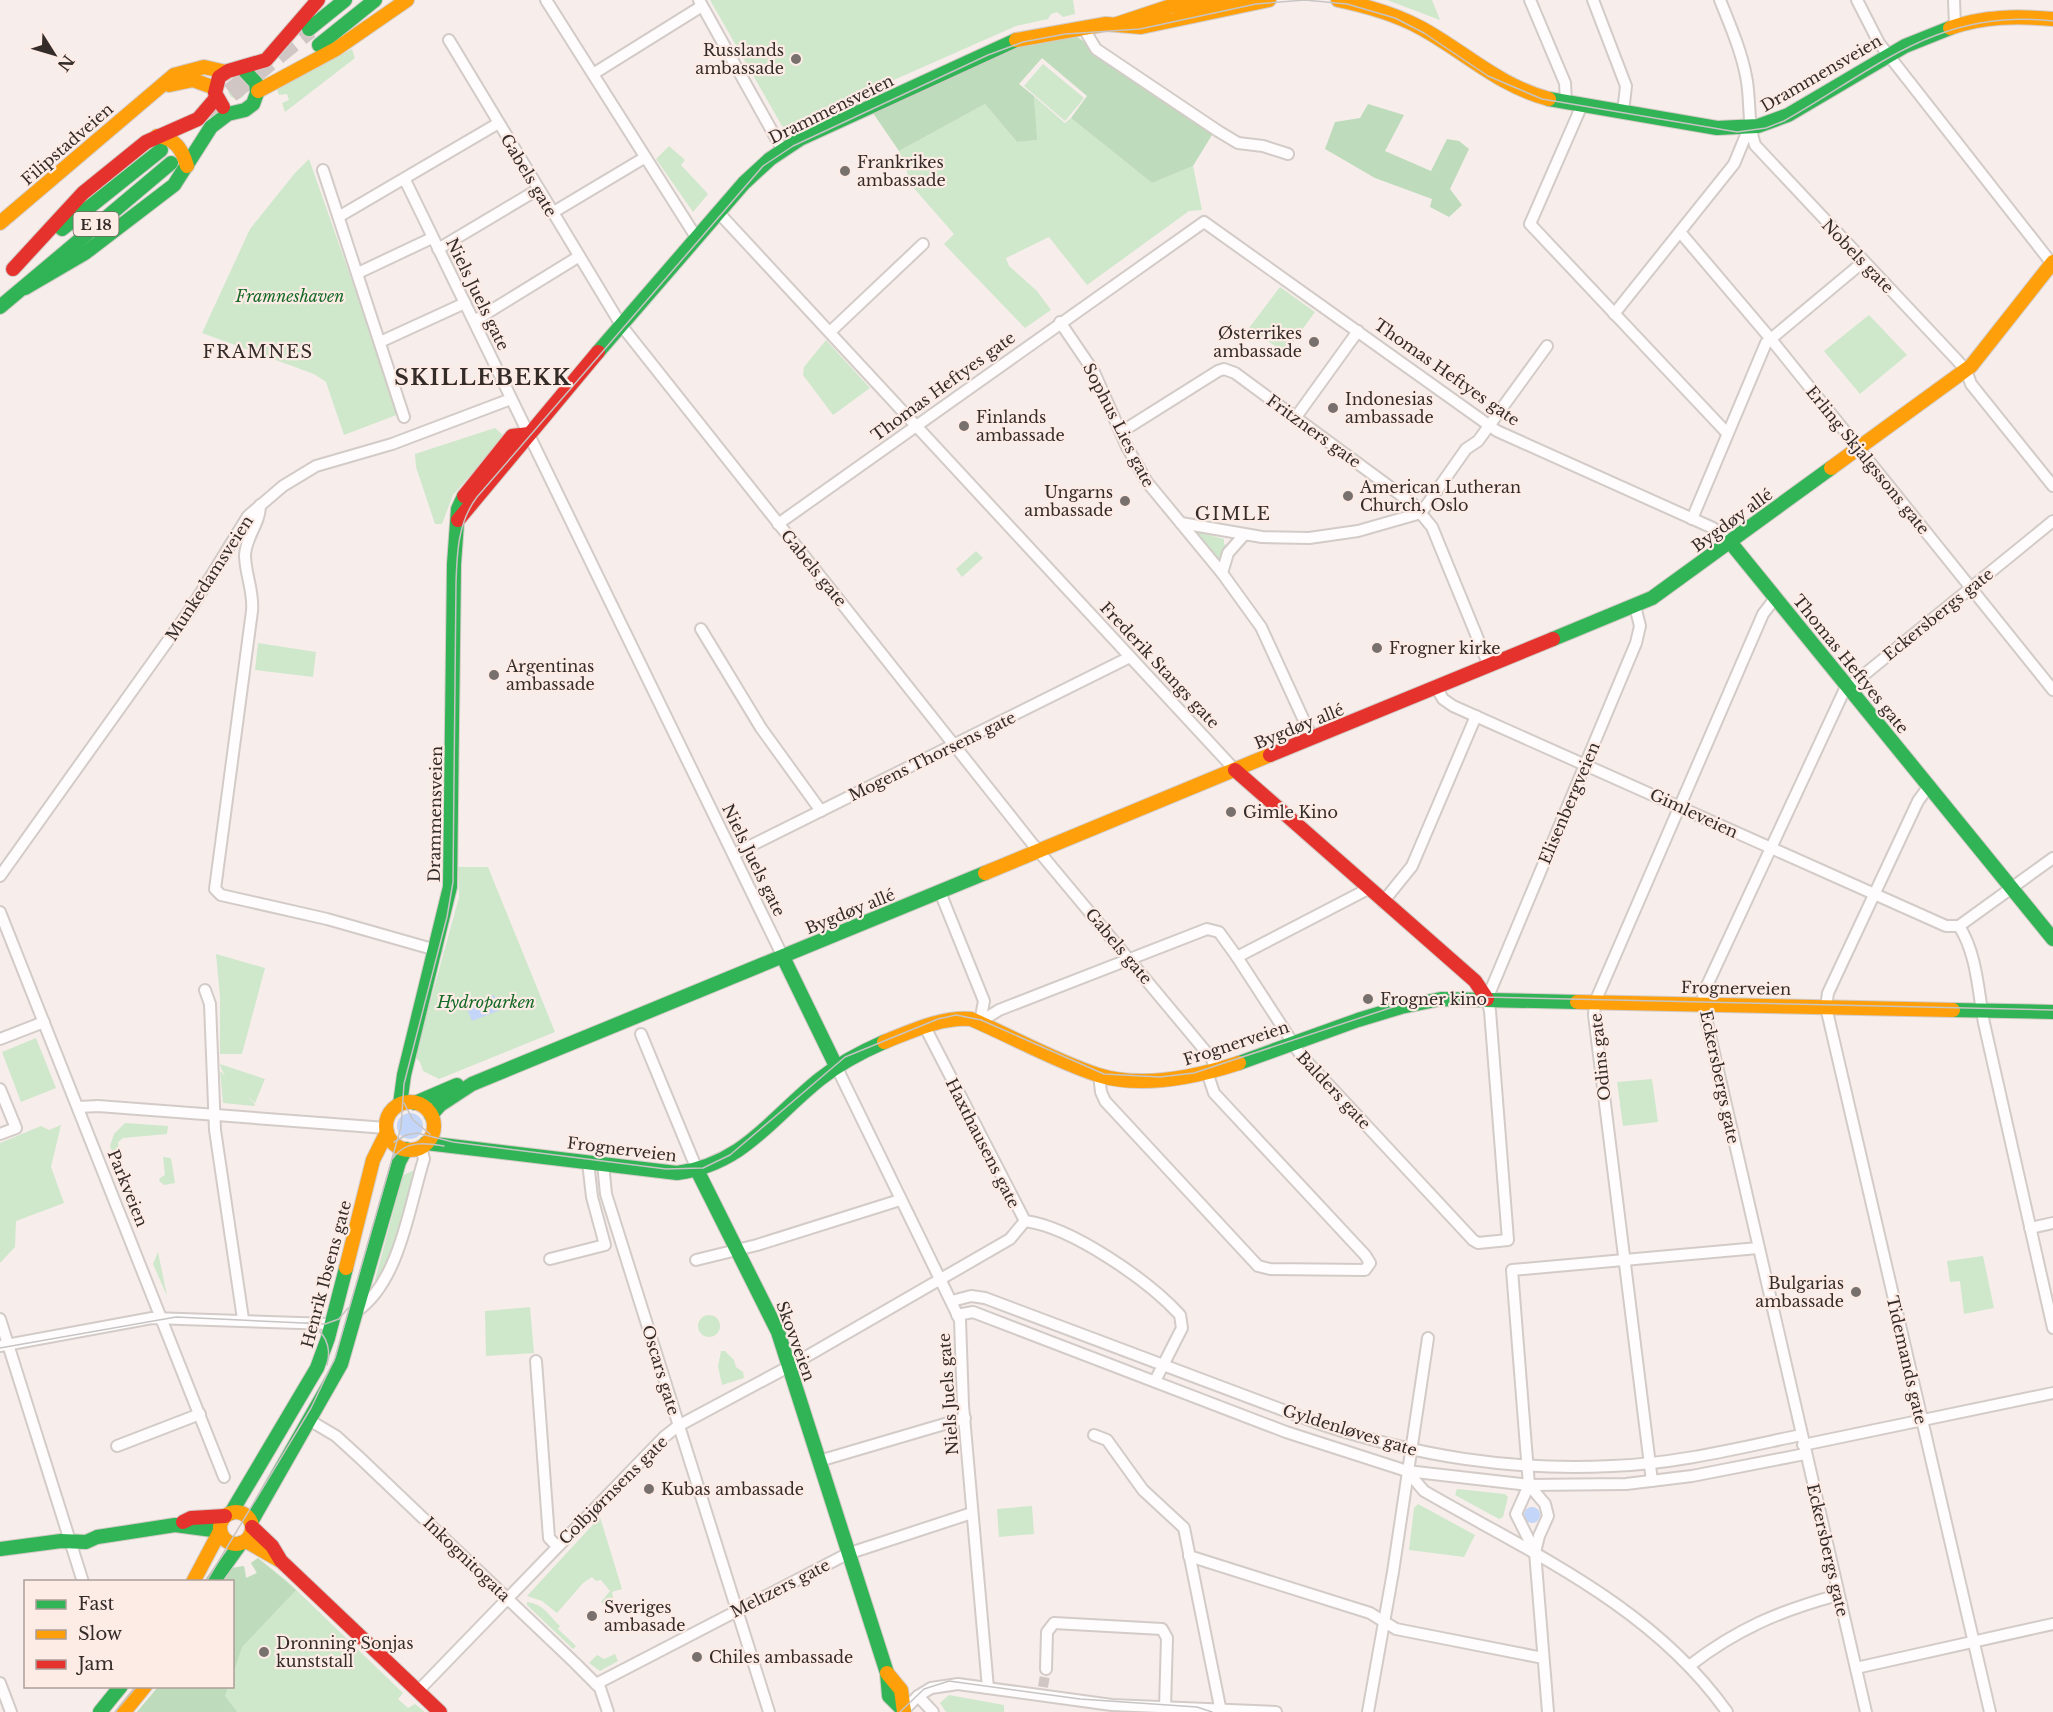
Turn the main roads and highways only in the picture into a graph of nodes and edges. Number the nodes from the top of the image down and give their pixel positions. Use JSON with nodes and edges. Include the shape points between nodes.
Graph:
{"nodes":[{"id":1,"x":318,"y":0,"type":"edge"},
{"id":2,"x":345,"y":0,"type":"edge"},
{"id":3,"x":375,"y":0,"type":"edge"},
{"id":4,"x":407,"y":0,"type":"edge"},
{"id":5,"x":1269,"y":0,"type":"edge"},
{"id":6,"x":1338,"y":0,"type":"edge"},
{"id":7,"x":2053,"y":19,"type":"edge"},
{"id":8,"x":309,"y":29,"type":"tunnel mouth"},
{"id":9,"x":320,"y":45,"type":"dead end"},
{"id":10,"x":244,"y":70,"type":"junction"},
{"id":11,"x":226,"y":72,"type":"junction"},
{"id":12,"x":156,"y":91,"type":"junction"},
{"id":13,"x":258,"y":91,"type":"junction"},
{"id":14,"x":216,"y":93,"type":"junction"},
{"id":15,"x":234,"y":111,"type":"junction"},
{"id":16,"x":157,"y":136,"type":"junction"},
{"id":17,"x":161,"y":150,"type":"dead end"},
{"id":18,"x":171,"y":163,"type":"dead end"},
{"id":19,"x":187,"y":166,"type":"junction"},
{"id":20,"x":0,"y":223,"type":"edge"},
{"id":21,"x":2053,"y":264,"type":"edge"},
{"id":22,"x":13,"y":268,"type":"junction"},
{"id":23,"x":0,"y":279,"type":"edge"},
{"id":24,"x":25,"y":288,"type":"junction"},
{"id":25,"x":0,"y":307,"type":"edge"},
{"id":26,"x":1731,"y":542,"type":"junction"},
{"id":27,"x":1235,"y":770,"type":"junction"},
{"id":28,"x":2053,"y":939,"type":"edge"},
{"id":29,"x":783,"y":957,"type":"junction"},
{"id":30,"x":1486,"y":999,"type":"junction"},
{"id":31,"x":2053,"y":1012,"type":"edge"},
{"id":32,"x":836,"y":1066,"type":"junction"},
{"id":33,"x":472,"y":1084,"type":"junction"},
{"id":34,"x":416,"y":1103,"type":"junction"},
{"id":35,"x":400,"y":1104,"type":"junction"},
{"id":36,"x":431,"y":1115,"type":"junction"},
{"id":37,"x":386,"y":1130,"type":"junction"},
{"id":38,"x":427,"y":1141,"type":"junction"},
{"id":39,"x":406,"y":1149,"type":"junction"},
{"id":40,"x":698,"y":1172,"type":"junction"},
{"id":41,"x":228,"y":1514,"type":"junction"},
{"id":42,"x":252,"y":1525,"type":"junction"},
{"id":43,"x":175,"y":1526,"type":"junction"},
{"id":44,"x":220,"y":1531,"type":"junction"},
{"id":45,"x":243,"y":1542,"type":"junction"},
{"id":46,"x":0,"y":1549,"type":"edge"},
{"id":47,"x":281,"y":1561,"type":"junction"},
{"id":48,"x":194,"y":1580,"type":"edge"},
{"id":49,"x":214,"y":1580,"type":"edge"},
{"id":50,"x":119,"y":1688,"type":"edge"},
{"id":51,"x":144,"y":1688,"type":"edge"},
{"id":52,"x":100,"y":1712,"type":"edge"},
{"id":53,"x":124,"y":1712,"type":"edge"},
{"id":54,"x":440,"y":1712,"type":"edge"},
{"id":55,"x":904,"y":1712,"type":"edge"}],
"edges":[{"from":1,"to":10,"type":"main road","via":[[300,16],[274,54]]},
{"from":2,"to":8,"type":"main road"},
{"from":3,"to":9,"type":"main road"},
{"from":4,"to":13,"type":"main road","via":[[336,49]]},
{"from":5,"to":35,"type":"main road","name":"Drammensveien","via":[[1239,5],[1200,3],[1136,15],[1117,24],[1017,40],[782,149],[753,172],[696,237],[458,520],[454,564],[451,872],[448,902]]},
{"from":6,"to":7,"type":"main road","name":"Drammensveien","via":[[1395,16],[1506,83],[1566,102],[1721,128],[1749,128],[1785,116],[1919,37],[1955,25],[2018,16]]},
{"from":10,"to":11,"type":"main road"},
{"from":10,"to":13,"type":"main road","via":[[254,78]]},
{"from":11,"to":12,"type":"main road","name":"Filipstadveien","via":[[210,67],[190,69],[174,75]]},
{"from":11,"to":14,"type":"main road","via":[[218,78]]},
{"from":12,"to":14,"type":"main road","name":"Filipstadveien","via":[[193,80]]},
{"from":12,"to":20,"type":"main road","name":"Filipstadveien"},
{"from":13,"to":15,"type":"main road","via":[[250,106]]},
{"from":14,"to":15,"type":"main road","via":[[223,107]]},
{"from":14,"to":16,"type":"main road","via":[[198,119]]},
{"from":15,"to":19,"type":"main road","via":[[209,130]]},
{"from":16,"to":19,"type":"main road","via":[[180,147]]},
{"from":16,"to":22,"type":"main road","via":[[83,193]]},
{"from":17,"to":22,"type":"main road","number":"E 18"},
{"from":18,"to":24,"type":"main road","number":"E 18"},
{"from":19,"to":24,"type":"main road","via":[[174,185],[118,229]]},
{"from":21,"to":26,"type":"main road","name":"Bygdøy allé","via":[[1985,352],[1966,370]]},
{"from":22,"to":23,"type":"main road","number":"E 18"},
{"from":24,"to":25,"type":"main road","number":"E 18"},
{"from":26,"to":27,"type":"main road","name":"Bygdøy allé","via":[[1657,595],[1635,606]]},
{"from":26,"to":28,"type":"main road","name":"Thomas Heftyes gate"},
{"from":27,"to":29,"type":"main road","name":"Bygdøy allé"},
{"from":27,"to":30,"type":"main road","name":"Frederik Stangs gate","via":[[1475,981]]},
{"from":29,"to":32,"type":"main road","name":"Niels Juels gate"},
{"from":29,"to":33,"type":"main road","name":"Bygdøy allé"},
{"from":30,"to":31,"type":"main road","name":"Frognerveien"},
{"from":30,"to":32,"type":"main road","name":"Frognerveien","via":[[1420,1002],[1211,1070],[1160,1080],[1099,1075],[980,1022],[955,1018]]},
{"from":32,"to":40,"type":"main road","name":"Frognerveien","via":[[735,1154],[718,1166]]},
{"from":33,"to":34,"type":"main road","name":"Bygdøy allé","via":[[459,1084]]},
{"from":33,"to":36,"type":"main road","name":"Bygdøy allé"},
{"from":34,"to":35,"type":"main road"},
{"from":34,"to":36,"type":"main road"},
{"from":35,"to":37,"type":"main road","via":[[388,1117]]},
{"from":36,"to":38,"type":"main road"},
{"from":37,"to":39,"type":"main road","via":[[394,1144]]},
{"from":37,"to":41,"type":"main road","name":"Henrik Ibsens gate","via":[[374,1160],[317,1368]]},
{"from":38,"to":39,"type":"main road"},
{"from":38,"to":40,"type":"main road","name":"Frognerveien","via":[[677,1173]]},
{"from":39,"to":42,"type":"main road","via":[[338,1373]]},
{"from":40,"to":55,"type":"main road","name":"Skovveien","via":[[770,1314],[887,1673],[902,1688]]},
{"from":41,"to":42,"type":"main road","via":[[242,1513]]},
{"from":41,"to":43,"type":"main road","via":[[191,1518]]},
{"from":41,"to":44,"type":"main road"},
{"from":42,"to":45,"type":"main road"},
{"from":42,"to":47,"type":"main road"},
{"from":43,"to":44,"type":"main road"},
{"from":43,"to":46,"type":"main road","via":[[97,1537],[85,1534],[69,1541]]},
{"from":44,"to":45,"type":"main road","via":[[228,1542]]},
{"from":44,"to":48,"type":"main road"},
{"from":45,"to":47,"type":"main road"},
{"from":45,"to":49,"type":"main road"},
{"from":47,"to":54,"type":"main road"},
{"from":50,"to":52,"type":"main road"},
{"from":51,"to":53,"type":"main road"}]}
